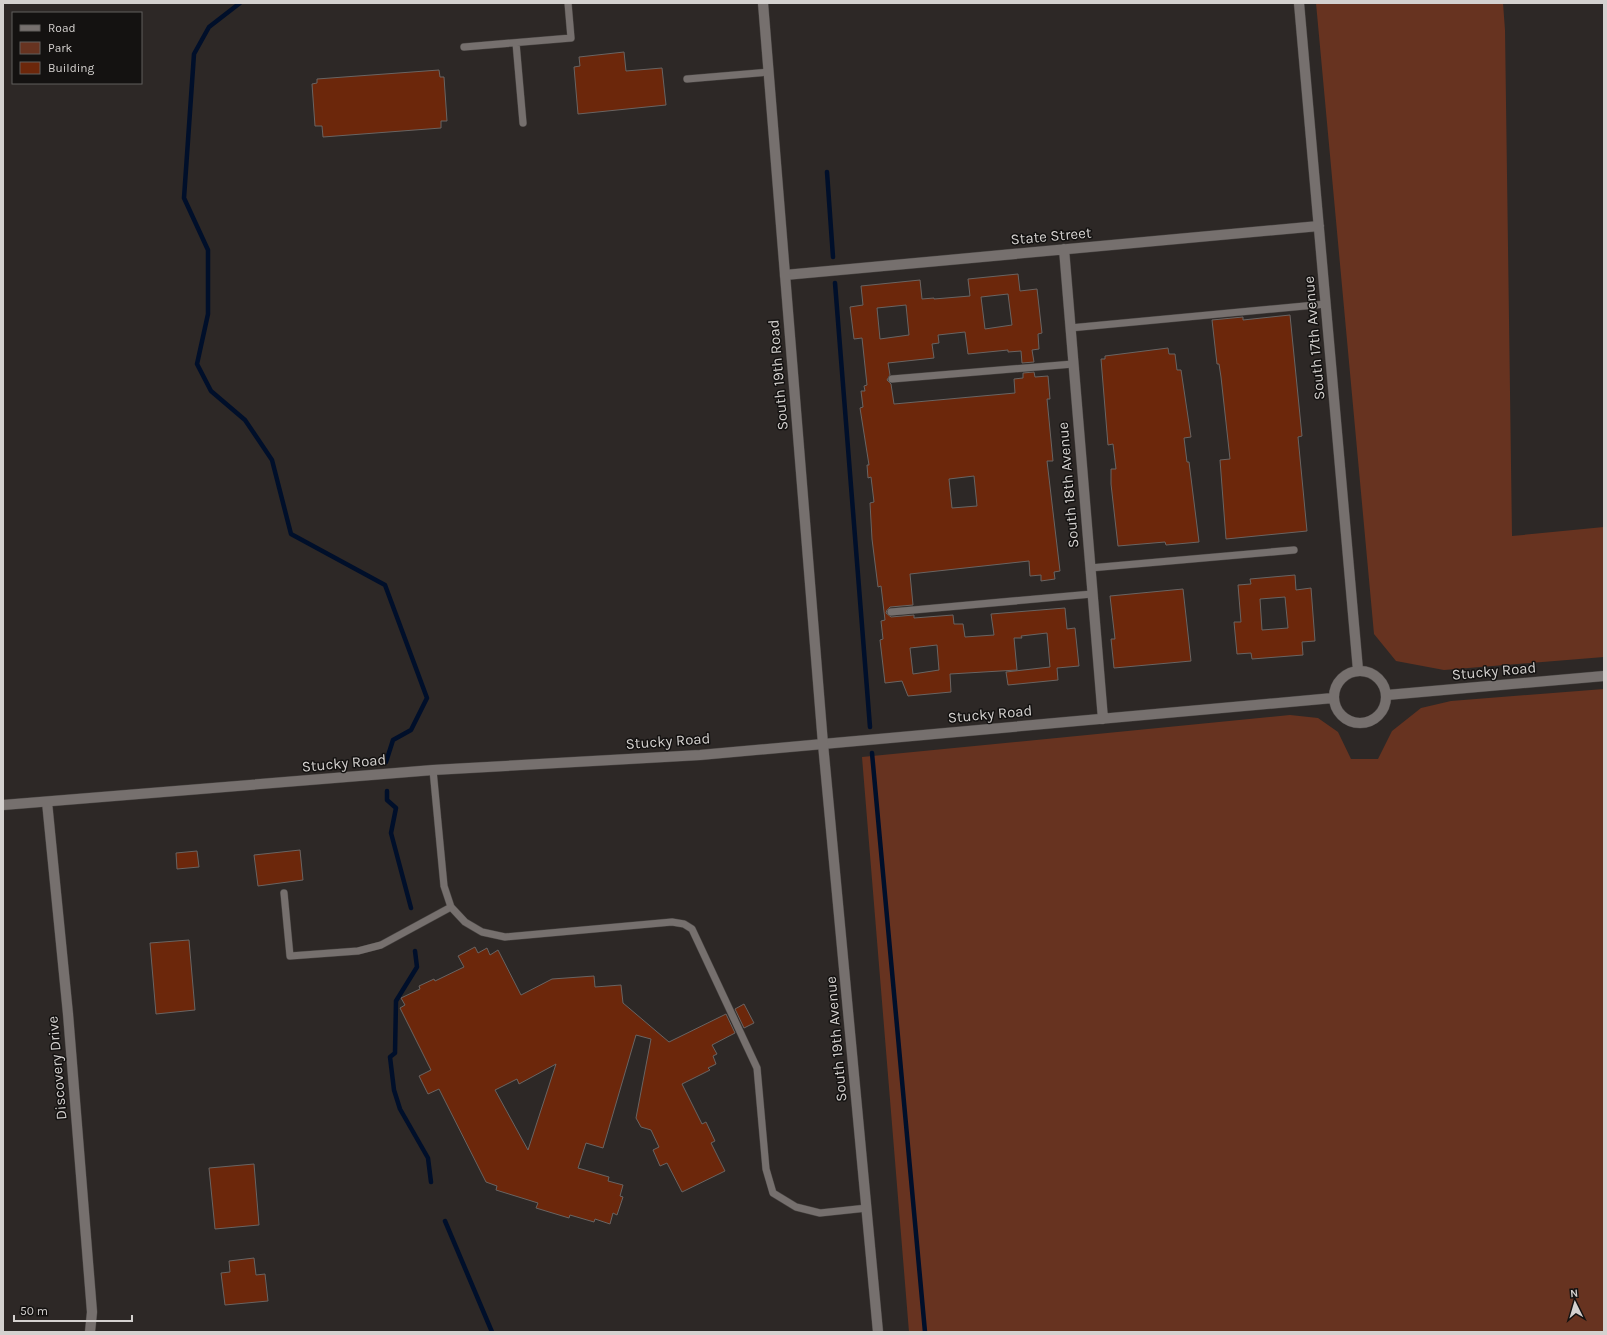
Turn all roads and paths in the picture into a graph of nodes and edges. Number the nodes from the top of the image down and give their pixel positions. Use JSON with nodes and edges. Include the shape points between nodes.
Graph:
{"nodes":[{"id":1,"x":568,"y":3,"type":"edge"},
{"id":2,"x":763,"y":3,"type":"edge"},
{"id":3,"x":1299,"y":3,"type":"edge"},
{"id":4,"x":516,"y":43,"type":"junction"},
{"id":5,"x":464,"y":47,"type":"dead end"},
{"id":6,"x":769,"y":72,"type":"junction"},
{"id":7,"x":687,"y":79,"type":"dead end"},
{"id":8,"x":523,"y":123,"type":"dead end"},
{"id":9,"x":1319,"y":226,"type":"junction"},
{"id":10,"x":1064,"y":249,"type":"junction"},
{"id":11,"x":785,"y":275,"type":"junction"},
{"id":12,"x":1326,"y":304,"type":"junction"},
{"id":13,"x":1070,"y":328,"type":"junction"},
{"id":14,"x":1073,"y":364,"type":"junction"},
{"id":15,"x":892,"y":379,"type":"dead end"},
{"id":16,"x":1294,"y":550,"type":"dead end"},
{"id":17,"x":1090,"y":568,"type":"junction"},
{"id":18,"x":1092,"y":594,"type":"junction"},
{"id":19,"x":891,"y":612,"type":"dead end"},
{"id":20,"x":1358,"y":670,"type":"junction"},
{"id":21,"x":1604,"y":676,"type":"edge"},
{"id":22,"x":1387,"y":695,"type":"junction"},
{"id":23,"x":1334,"y":698,"type":"junction"},
{"id":24,"x":1103,"y":719,"type":"junction"},
{"id":25,"x":823,"y":744,"type":"junction"},
{"id":26,"x":433,"y":770,"type":"junction"},
{"id":27,"x":47,"y":802,"type":"junction"},
{"id":28,"x":3,"y":805,"type":"edge"},
{"id":29,"x":284,"y":893,"type":"dead end"},
{"id":30,"x":451,"y":907,"type":"junction"},
{"id":31,"x":867,"y":1208,"type":"junction"},
{"id":32,"x":90,"y":1332,"type":"edge"},
{"id":33,"x":878,"y":1332,"type":"edge"}],
"edges":[{"from":1,"to":4,"type":"lane","via":[[571,38]]},
{"from":2,"to":6,"type":"street","name":"South 19th Road"},
{"from":3,"to":9,"type":"street","name":"South 17th Avenue"},
{"from":4,"to":5,"type":"lane"},
{"from":4,"to":8,"type":"lane"},
{"from":6,"to":7,"type":"lane"},
{"from":6,"to":11,"type":"street","name":"South 19th Road"},
{"from":9,"to":10,"type":"street","name":"State Street"},
{"from":9,"to":12,"type":"street","name":"South 17th Avenue"},
{"from":10,"to":11,"type":"street","name":"State Street"},
{"from":10,"to":13,"type":"street","name":"South 18th Avenue"},
{"from":11,"to":25,"type":"street","name":"South 19th Road"},
{"from":12,"to":13,"type":"lane"},
{"from":12,"to":20,"type":"street","name":"South 17th Avenue"},
{"from":13,"to":14,"type":"street","name":"South 18th Avenue"},
{"from":14,"to":15,"type":"lane"},
{"from":14,"to":17,"type":"street","name":"South 18th Avenue"},
{"from":16,"to":17,"type":"lane"},
{"from":17,"to":18,"type":"street","name":"South 18th Avenue"},
{"from":18,"to":19,"type":"lane"},
{"from":18,"to":24,"type":"street","name":"South 18th Avenue"},
{"from":20,"to":22,"type":"street","via":[[1376,676],[1382,682]]},
{"from":20,"to":23,"type":"street","via":[[1345,675],[1339,681]]},
{"from":21,"to":22,"type":"street","name":"Stucky Road"},
{"from":22,"to":23,"type":"street","via":[[1382,713],[1366,723],[1348,721],[1338,711]]},
{"from":23,"to":24,"type":"street","name":"Stucky Road"},
{"from":24,"to":25,"type":"street","name":"Stucky Road"},
{"from":25,"to":26,"type":"street","name":"Stucky Road","via":[[700,755]]},
{"from":25,"to":31,"type":"street","name":"South 19th Avenue"},
{"from":26,"to":27,"type":"street","name":"Stucky Road"},
{"from":26,"to":30,"type":"lane","via":[[444,886]]},
{"from":27,"to":28,"type":"street","name":"Stucky Road"},
{"from":27,"to":32,"type":"street","name":"Discovery Drive","via":[[68,1014],[92,1312]]},
{"from":29,"to":30,"type":"lane","via":[[290,956],[358,951],[381,945]]},
{"from":30,"to":31,"type":"lane","via":[[465,922],[482,932],[505,937],[672,922],[684,924],[692,929],[757,1068],[766,1169],[773,1193],[796,1207],[820,1213]]},
{"from":31,"to":33,"type":"street","name":"South 19th Avenue"}]}
